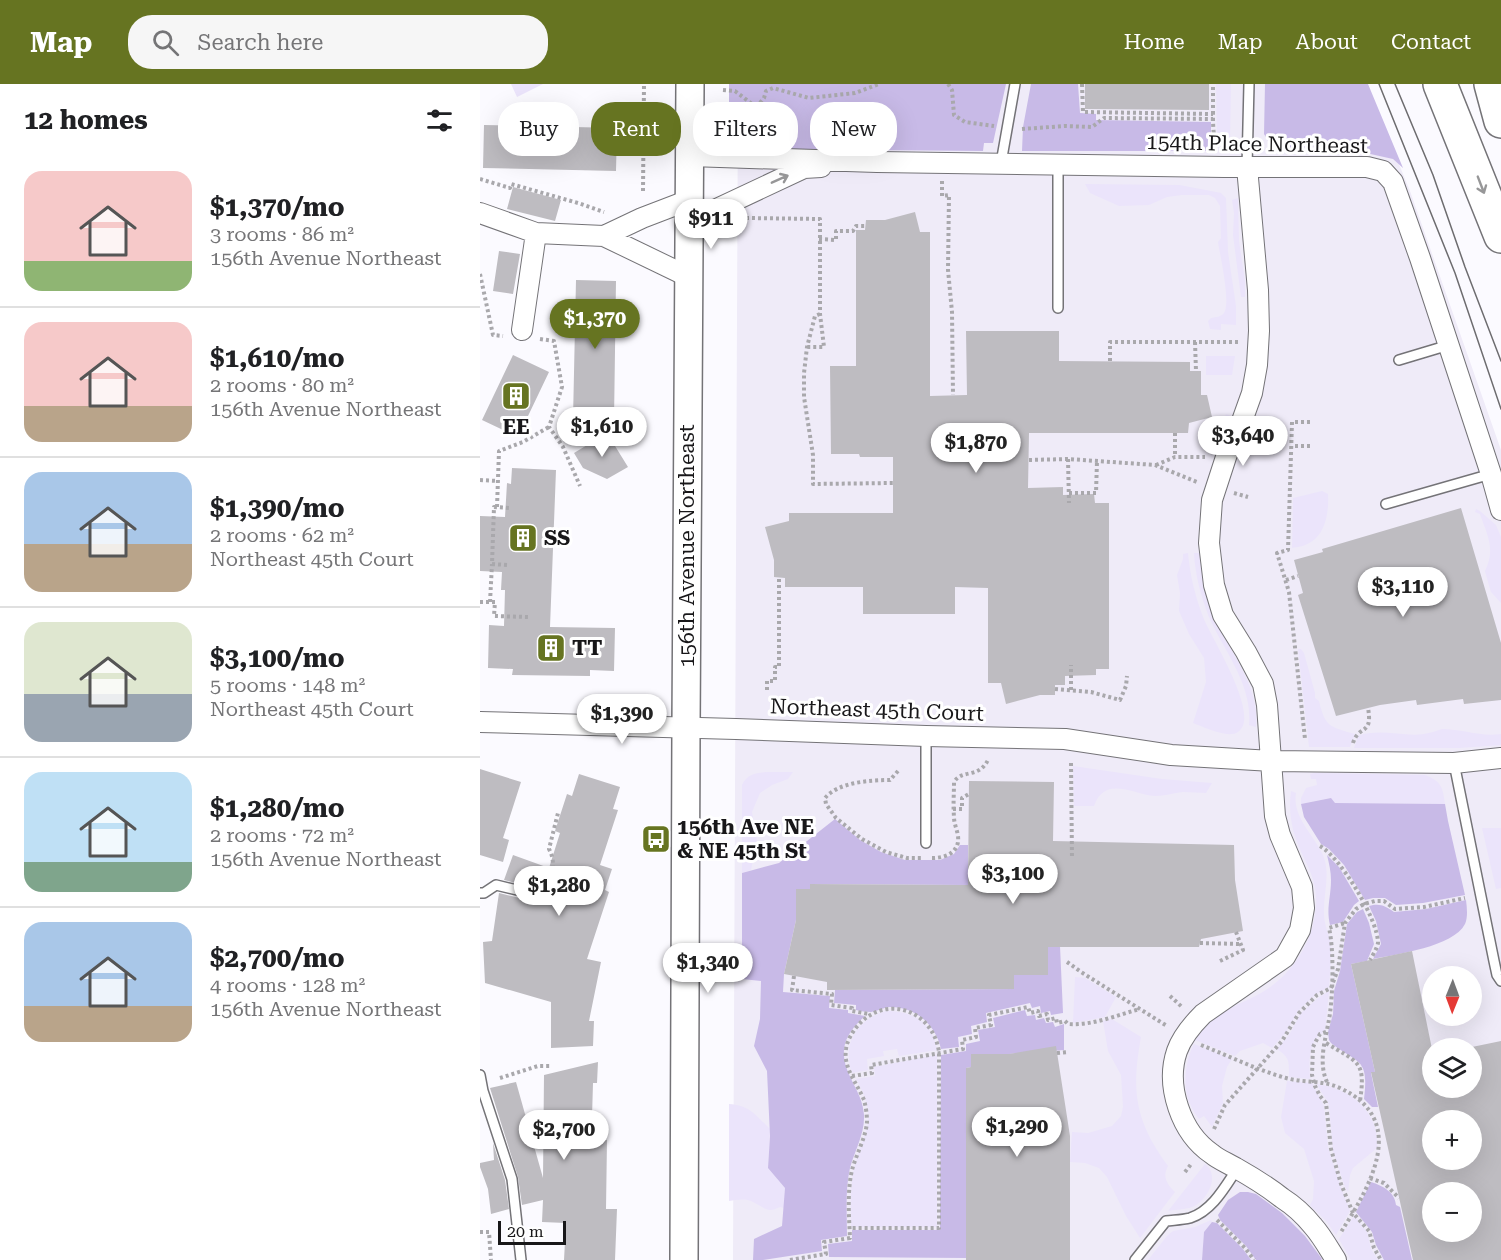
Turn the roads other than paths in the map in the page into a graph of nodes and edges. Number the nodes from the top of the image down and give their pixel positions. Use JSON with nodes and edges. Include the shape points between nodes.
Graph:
{"nodes":[{"id":1,"x":690,"y":84,"type":"edge"},
{"id":2,"x":1015,"y":84,"type":"edge"},
{"id":3,"x":1249,"y":84,"type":"edge"},
{"id":4,"x":1440,"y":84,"type":"edge"},
{"id":5,"x":1491,"y":84,"type":"edge"},
{"id":6,"x":1501,"y":121,"type":"edge"},
{"id":7,"x":690,"y":156,"type":"junction"},
{"id":8,"x":877,"y":162,"type":"junction"},
{"id":9,"x":1001,"y":163,"type":"junction"},
{"id":10,"x":1058,"y":164,"type":"junction"},
{"id":11,"x":1248,"y":167,"type":"junction"},
{"id":12,"x":689,"y":211,"type":"junction"},
{"id":13,"x":480,"y":213,"type":"edge"},
{"id":14,"x":536,"y":233,"type":"junction"},
{"id":15,"x":604,"y":236,"type":"junction"},
{"id":16,"x":1501,"y":236,"type":"edge"},
{"id":17,"x":688,"y":277,"type":"junction"},
{"id":18,"x":1058,"y":308,"type":"dead end"},
{"id":19,"x":523,"y":335,"type":"road end"},
{"id":20,"x":1449,"y":345,"type":"junction"},
{"id":21,"x":1398,"y":360,"type":"dead end"},
{"id":22,"x":1491,"y":474,"type":"junction"},
{"id":23,"x":1386,"y":504,"type":"dead end"},
{"id":24,"x":1501,"y":510,"type":"edge"},
{"id":25,"x":480,"y":722,"type":"edge"},
{"id":26,"x":686,"y":728,"type":"junction"},
{"id":27,"x":926,"y":736,"type":"junction"},
{"id":28,"x":1501,"y":758,"type":"edge"},
{"id":29,"x":1272,"y":761,"type":"junction"},
{"id":30,"x":1454,"y":763,"type":"junction"},
{"id":31,"x":926,"y":843,"type":"dead end"},
{"id":32,"x":535,"y":891,"type":"road end"},
{"id":33,"x":480,"y":893,"type":"edge"},
{"id":34,"x":1501,"y":981,"type":"edge"},
{"id":35,"x":480,"y":1075,"type":"edge"},
{"id":36,"x":1237,"y":1169,"type":"junction"},
{"id":37,"x":521,"y":1260,"type":"edge"},
{"id":38,"x":684,"y":1260,"type":"edge"},
{"id":39,"x":1135,"y":1260,"type":"edge"},
{"id":40,"x":1336,"y":1260,"type":"edge"}],
"edges":[{"from":1,"to":7,"type":"main road","name":"156th Avenue Northeast"},
{"from":2,"to":9,"type":"lane"},
{"from":3,"to":11,"type":"lane"},
{"from":4,"to":16,"type":"highway","one_way":true},
{"from":5,"to":6,"type":"highway"},
{"from":7,"to":8,"type":"street","name":"154th Place Northeast"},
{"from":7,"to":12,"type":"main road","name":"156th Avenue Northeast"},
{"from":8,"to":9,"type":"street","name":"154th Place Northeast"},
{"from":12,"to":8,"type":"street","name":"154th Place Northeast","one_way":true,"via":[[804,168]]},
{"from":9,"to":10,"type":"street","name":"154th Place Northeast"},
{"from":10,"to":11,"type":"street","name":"154th Place Northeast"},
{"from":10,"to":18,"type":"lane"},
{"from":11,"to":20,"type":"street","name":"154th Place Northeast","via":[[1367,167],[1383,171],[1393,182]]},
{"from":11,"to":29,"type":"street","via":[[1258,290],[1257,365],[1252,393],[1212,500],[1209,543],[1214,585],[1223,615],[1263,684]]},
{"from":12,"to":15,"type":"street","name":"154th Place Northeast","via":[[642,218]]},
{"from":12,"to":17,"type":"main road","name":"156th Avenue Northeast"},
{"from":13,"to":14,"type":"street"},
{"from":14,"to":15,"type":"street"},
{"from":14,"to":19,"type":"street"},
{"from":15,"to":17,"type":"street"},
{"from":17,"to":26,"type":"main road","name":"156th Avenue Northeast"},
{"from":20,"to":21,"type":"lane"},
{"from":20,"to":22,"type":"street","name":"154th Place Northeast"},
{"from":22,"to":23,"type":"lane"},
{"from":22,"to":24,"type":"street","name":"154th Place Northeast"},
{"from":25,"to":26,"type":"street","name":"Northeast 45th Court"},
{"from":26,"to":27,"type":"street","name":"Northeast 45th Court"},
{"from":26,"to":38,"type":"main road","name":"156th Avenue Northeast"},
{"from":27,"to":29,"type":"street","name":"Northeast 45th Court","via":[[1065,739],[1172,756]]},
{"from":27,"to":31,"type":"lane"},
{"from":28,"to":30,"type":"street"},
{"from":29,"to":30,"type":"street"},
{"from":29,"to":36,"type":"street","via":[[1275,816],[1302,887],[1300,930],[1285,957],[1192,1024],[1174,1064],[1174,1094],[1191,1132],[1211,1154]]},
{"from":30,"to":34,"type":"lane"},
{"from":32,"to":33,"type":"lane","via":[[496,885]]},
{"from":35,"to":37,"type":"lane","via":[[512,1179]]},
{"from":36,"to":39,"type":"lane","via":[[1203,1211],[1166,1221]]},
{"from":36,"to":40,"type":"street","via":[[1283,1198],[1312,1225]]}]}
